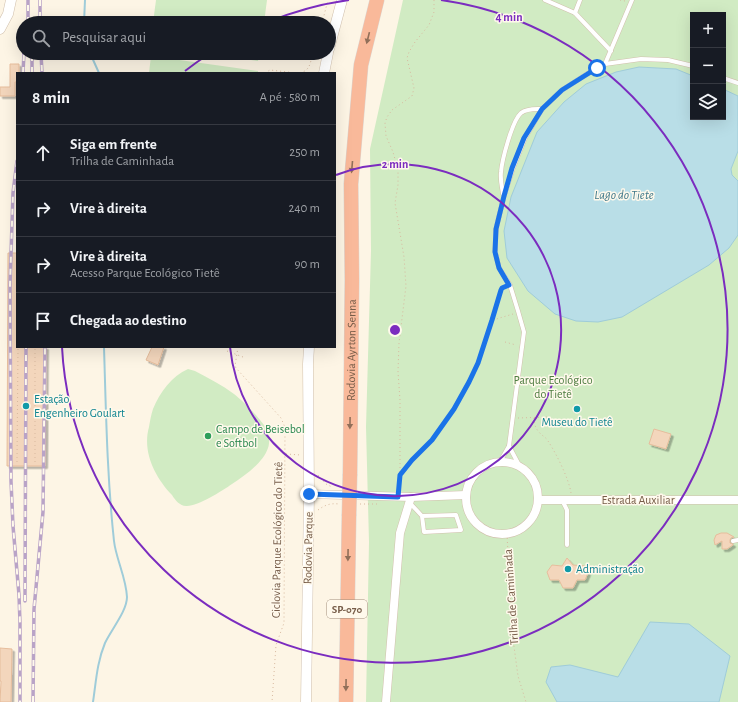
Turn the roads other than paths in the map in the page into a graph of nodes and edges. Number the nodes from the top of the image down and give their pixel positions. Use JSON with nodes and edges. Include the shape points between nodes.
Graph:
{"nodes":[{"id":1,"x":11,"y":0,"type":"edge"},
{"id":2,"x":342,"y":0,"type":"edge"},
{"id":3,"x":377,"y":0,"type":"edge"},
{"id":4,"x":545,"y":0,"type":"edge"},
{"id":5,"x":580,"y":0,"type":"edge"},
{"id":6,"x":632,"y":0,"type":"edge"},
{"id":7,"x":574,"y":13,"type":"junction"},
{"id":8,"x":336,"y":23,"type":"edge"},
{"id":9,"x":0,"y":29,"type":"edge"},
{"id":10,"x":611,"y":51,"type":"junction"},
{"id":11,"x":327,"y":60,"type":"edge"},
{"id":12,"x":605,"y":64,"type":"junction"},
{"id":13,"x":690,"y":65,"type":"edge"},
{"id":14,"x":324,"y":72,"type":"edge"},
{"id":15,"x":726,"y":79,"type":"edge"},
{"id":16,"x":738,"y":83,"type":"edge"},
{"id":17,"x":542,"y":109,"type":"junction"},
{"id":18,"x":504,"y":196,"type":"junction"},
{"id":19,"x":309,"y":348,"type":"edge"},
{"id":20,"x":509,"y":446,"type":"junction"},
{"id":21,"x":502,"y":460,"type":"junction"},
{"id":22,"x":519,"y":465,"type":"junction"},
{"id":23,"x":309,"y":494,"type":"junction"},
{"id":24,"x":466,"y":495,"type":"junction"},
{"id":25,"x":562,"y":499,"type":"junction"},
{"id":26,"x":410,"y":500,"type":"junction"},
{"id":27,"x":539,"y":500,"type":"junction"},
{"id":28,"x":738,"y":500,"type":"edge"},
{"id":29,"x":422,"y":516,"type":"junction"},
{"id":30,"x":568,"y":545,"type":"dead end"},
{"id":31,"x":306,"y":702,"type":"edge"},
{"id":32,"x":346,"y":702,"type":"edge"},
{"id":33,"x":386,"y":702,"type":"edge"}],
"edges":[{"from":1,"to":9,"type":"street","via":[[8,14]]},
{"from":2,"to":8,"type":"street"},
{"from":3,"to":32,"type":"highway","name":"Rodovia Ayrton Senna","number":"SP-070","one_way":true,"bridge":true,"via":[[362,65],[351,184]]},
{"from":4,"to":7,"type":"lane"},
{"from":5,"to":7,"type":"lane"},
{"from":6,"to":10,"type":"lane"},
{"from":7,"to":10,"type":"lane"},
{"from":10,"to":12,"type":"lane"},
{"from":11,"to":14,"type":"street"},
{"from":12,"to":13,"type":"lane","via":[[641,59],[668,60]]},
{"from":12,"to":17,"type":"lane","via":[[562,90]]},
{"from":15,"to":16,"type":"lane"},
{"from":17,"to":18,"type":"lane","via":[[524,138]]},
{"from":17,"to":18,"type":"lane","via":[[528,109],[521,113],[515,123],[501,172]]},
{"from":18,"to":20,"type":"lane","via":[[496,229],[495,252],[524,332]]},
{"from":19,"to":23,"type":"street","name":"Rodovia Parque"},
{"from":20,"to":21,"type":"lane"},
{"from":20,"to":22,"type":"lane"},
{"from":21,"to":22,"type":"street"},
{"from":21,"to":24,"type":"street","via":[[484,466],[475,474]]},
{"from":22,"to":27,"type":"street","via":[[533,479],[538,489]]},
{"from":23,"to":26,"type":"street","via":[[398,497]]},
{"from":23,"to":31,"type":"street","name":"Rodovia Parque"},
{"from":24,"to":26,"type":"street"},
{"from":24,"to":27,"type":"street","name":"Trilha de Caminhada","via":[[467,508],[473,520],[482,528],[494,533],[507,534],[522,528],[534,516]]},
{"from":25,"to":27,"type":"street","name":"Estrada Auxiliar"},
{"from":25,"to":28,"type":"street","name":"Estrada Auxiliar"},
{"from":25,"to":30,"type":"lane","via":[[567,510]]},
{"from":26,"to":29,"type":"lane"},
{"from":26,"to":33,"type":"street","via":[[400,533]]},
{"from":29,"to":29,"type":"lane","via":[[456,516],[461,530],[424,532]]}]}
